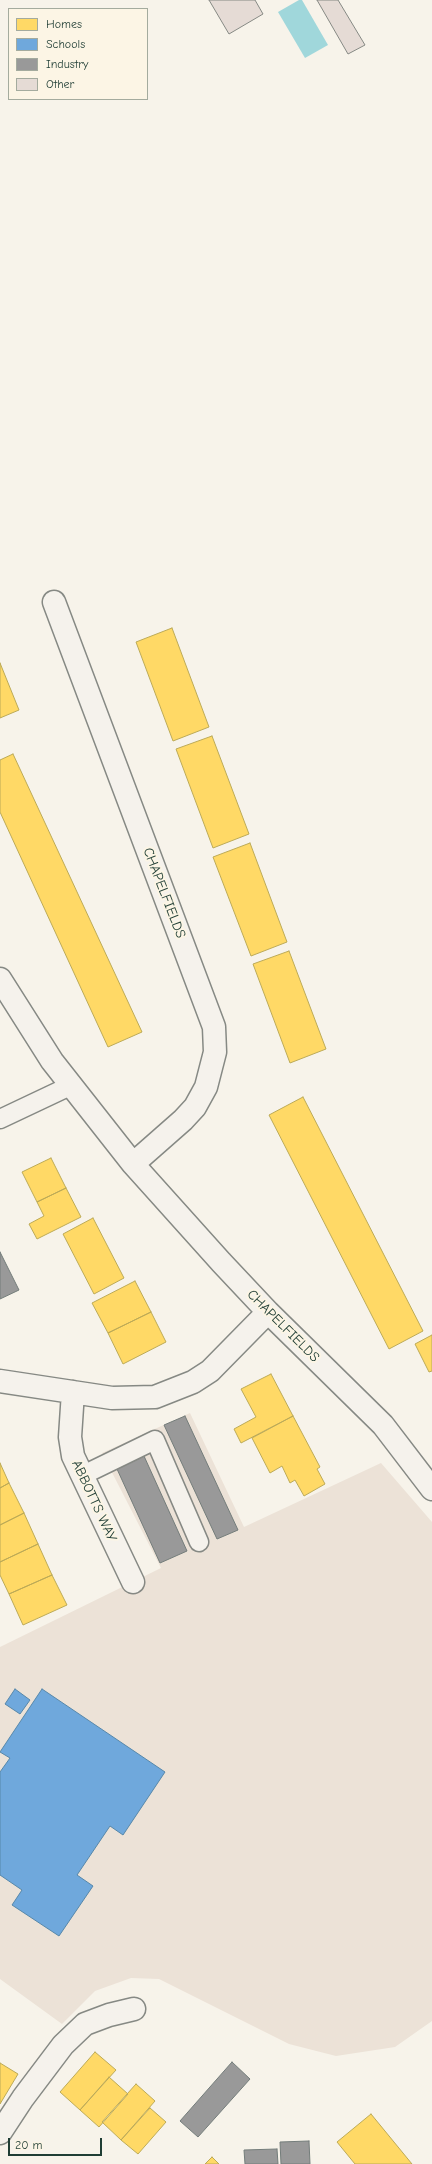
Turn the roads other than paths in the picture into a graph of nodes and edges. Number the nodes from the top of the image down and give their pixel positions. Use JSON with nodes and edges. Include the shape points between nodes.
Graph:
{"nodes":[{"id":1,"x":54,"y":602,"type":"dead end"},
{"id":2,"x":0,"y":979,"type":"edge"},
{"id":3,"x":72,"y":1085,"type":"junction"},
{"id":4,"x":0,"y":1119,"type":"edge"},
{"id":5,"x":133,"y":1164,"type":"junction"},
{"id":6,"x":268,"y":1312,"type":"junction"},
{"id":7,"x":0,"y":1381,"type":"edge"},
{"id":8,"x":72,"y":1392,"type":"junction"},
{"id":9,"x":81,"y":1476,"type":"junction"},
{"id":10,"x":432,"y":1489,"type":"edge"},
{"id":11,"x":199,"y":1542,"type":"dead end"},
{"id":12,"x":133,"y":1582,"type":"dead end"},
{"id":13,"x":134,"y":2009,"type":"dead end"},
{"id":14,"x":0,"y":2133,"type":"edge"}],
"edges":[{"from":1,"to":5,"type":"street","name":"CHAPELFIELDS","via":[[200,986],[215,1033],[212,1070],[195,1107]]},
{"from":2,"to":3,"type":"street","name":"CHAPELFIELDS","via":[[52,1061]]},
{"from":3,"to":4,"type":"lane"},
{"from":3,"to":5,"type":"street","name":"CHAPELFIELDS"},
{"from":5,"to":6,"type":"street","name":"CHAPELFIELDS"},
{"from":6,"to":8,"type":"street","via":[[210,1371],[173,1391],[155,1397],[134,1398]]},
{"from":6,"to":10,"type":"street","name":"CHAPELFIELDS","via":[[383,1425]]},
{"from":7,"to":8,"type":"street"},
{"from":8,"to":9,"type":"street","name":"ABBOTTS WAY","via":[[72,1456]]},
{"from":9,"to":11,"type":"lane","via":[[155,1440]]},
{"from":9,"to":12,"type":"street","name":"ABBOTTS WAY"},
{"from":13,"to":14,"type":"street","via":[[84,2024],[64,2045],[23,2098]]}]}
